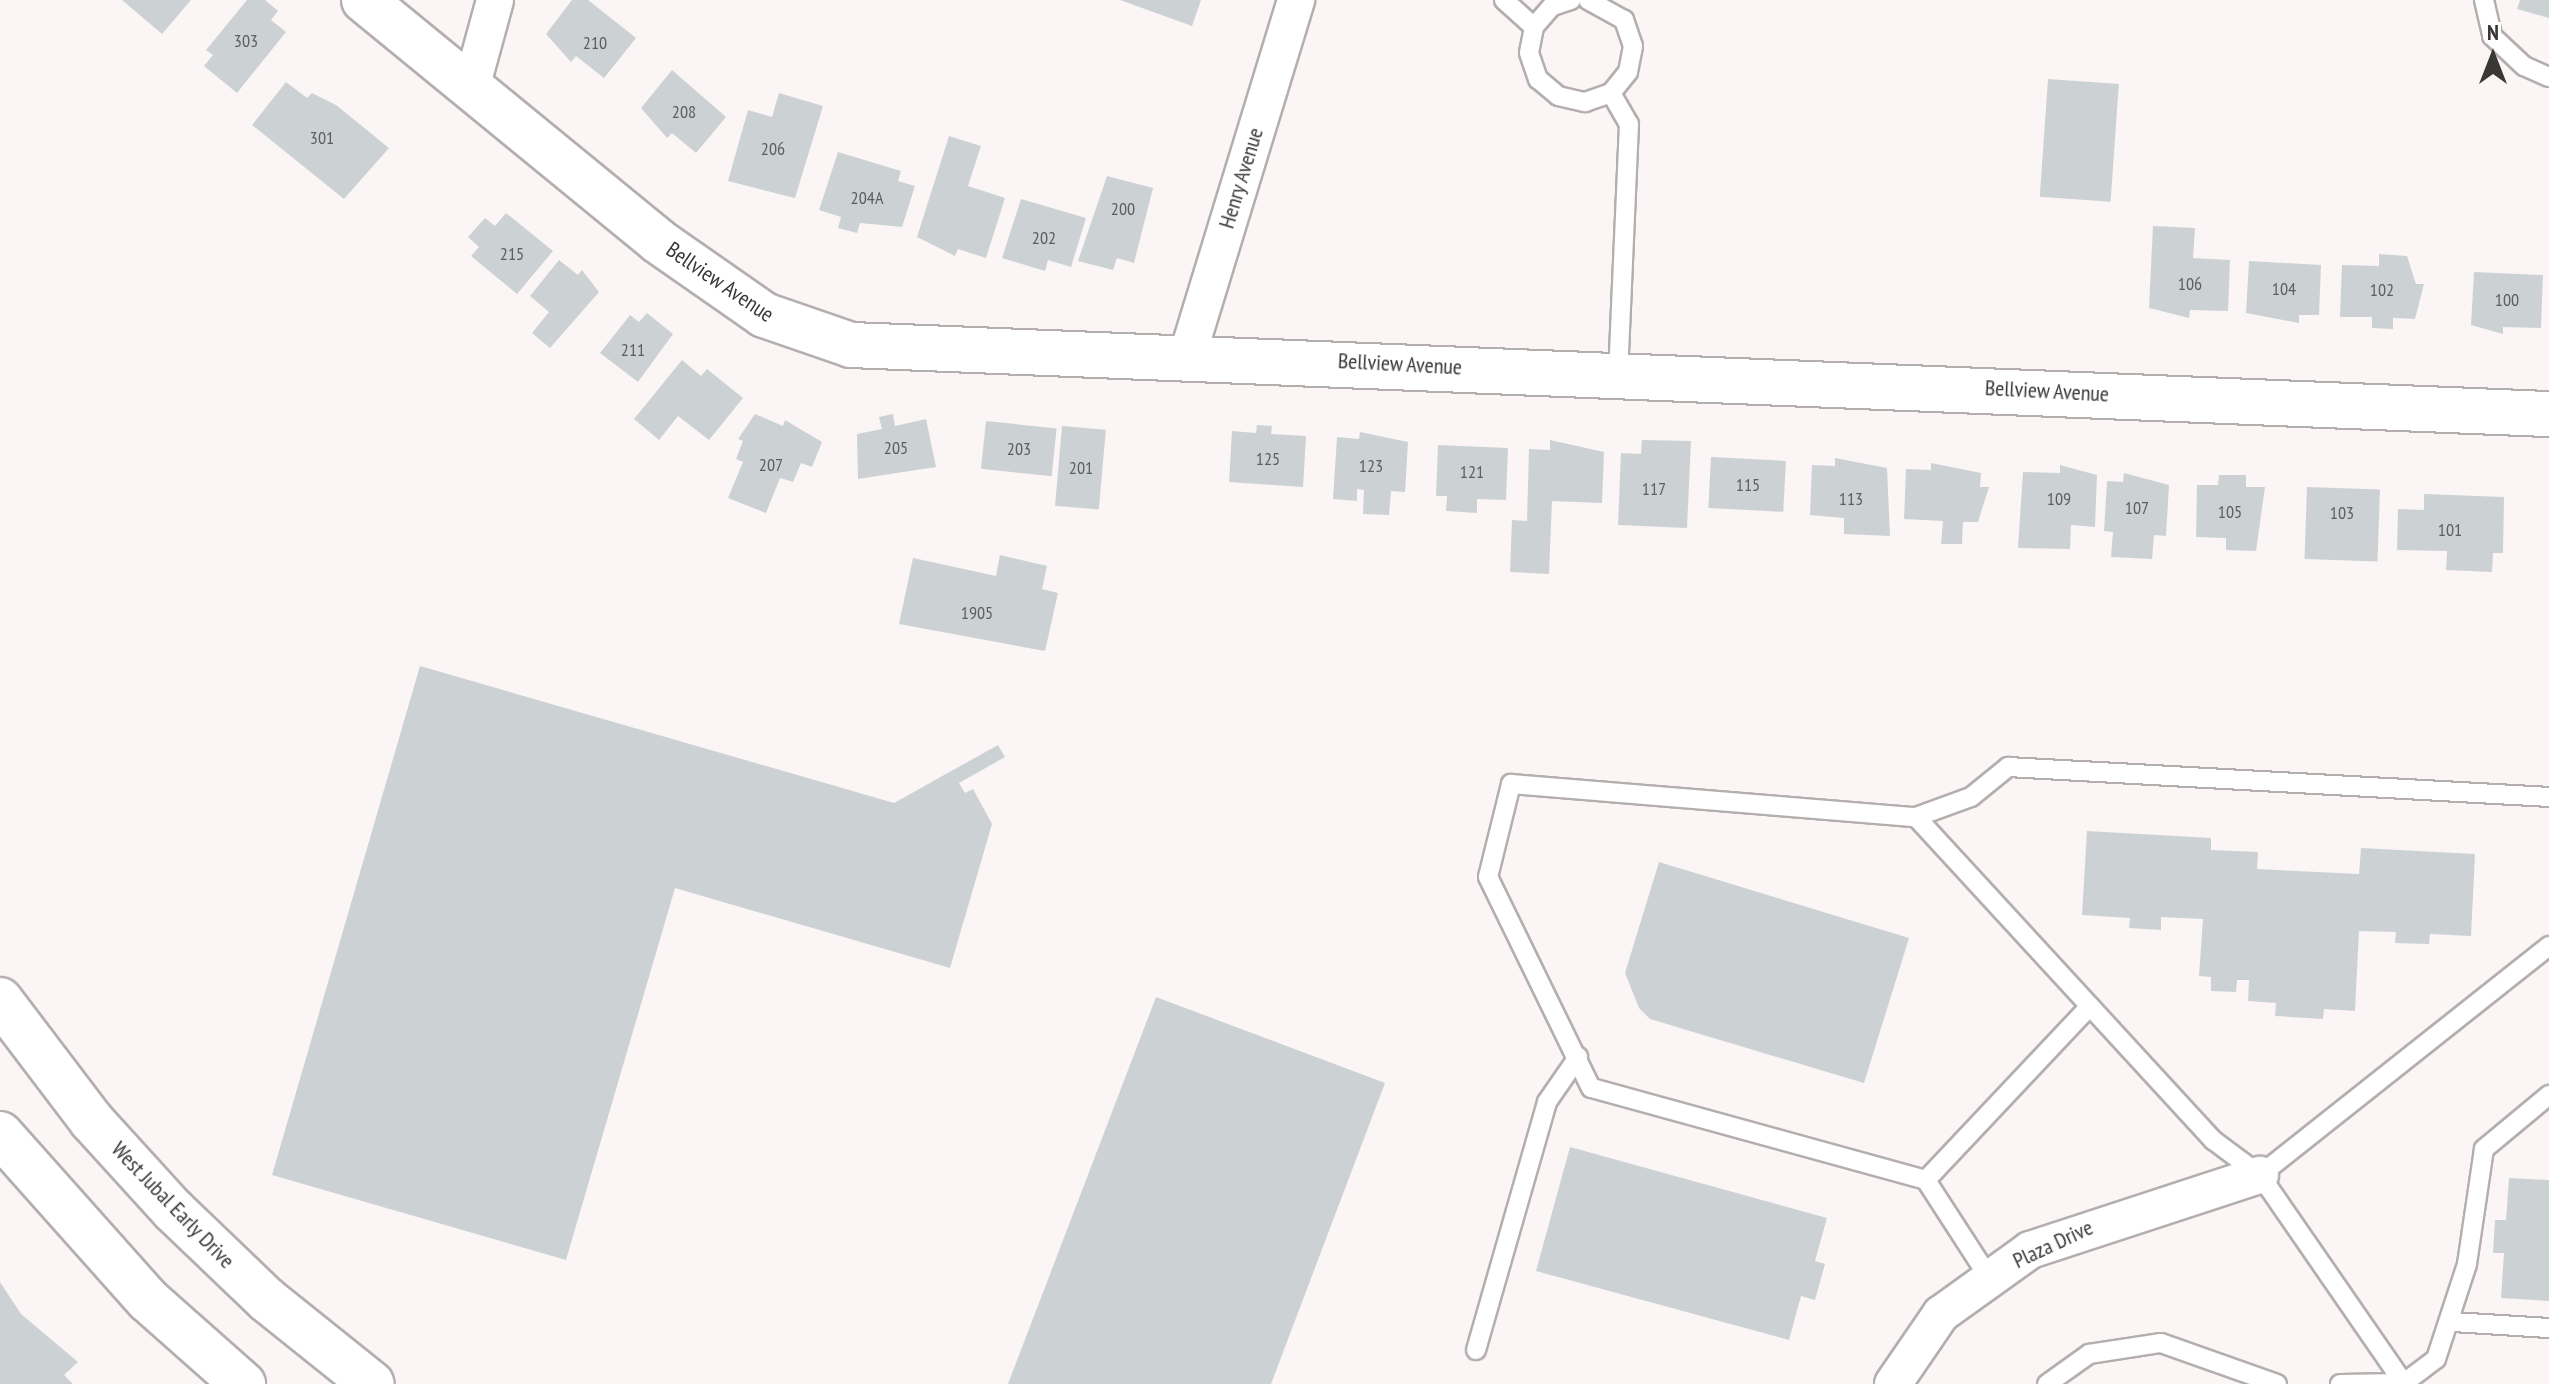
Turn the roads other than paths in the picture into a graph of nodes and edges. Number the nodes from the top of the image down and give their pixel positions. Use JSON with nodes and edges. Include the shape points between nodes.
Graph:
{"nodes":[{"id":1,"x":364,"y":0,"type":"edge"},
{"id":2,"x":495,"y":0,"type":"edge"},
{"id":3,"x":1296,"y":0,"type":"edge"},
{"id":4,"x":1504,"y":0,"type":"edge"},
{"id":5,"x":1571,"y":0,"type":"edge"},
{"id":6,"x":1588,"y":0,"type":"edge"},
{"id":7,"x":2484,"y":0,"type":"edge"},
{"id":8,"x":1534,"y":27,"type":"junction"},
{"id":9,"x":2549,"y":77,"type":"edge"},
{"id":10,"x":471,"y":88,"type":"junction"},
{"id":11,"x":1611,"y":93,"type":"junction"},
{"id":12,"x":1187,"y":357,"type":"junction"},
{"id":13,"x":1618,"y":375,"type":"junction"},
{"id":14,"x":2549,"y":414,"type":"edge"},
{"id":15,"x":2549,"y":797,"type":"edge"},
{"id":16,"x":1916,"y":817,"type":"junction"},
{"id":17,"x":2549,"y":946,"type":"edge"},
{"id":18,"x":0,"y":1000,"type":"edge"},
{"id":19,"x":2090,"y":1006,"type":"junction"},
{"id":20,"x":1578,"y":1057,"type":"junction"},
{"id":21,"x":2549,"y":1095,"type":"edge"},
{"id":22,"x":0,"y":1134,"type":"edge"},
{"id":23,"x":2260,"y":1175,"type":"junction"},
{"id":24,"x":1926,"y":1180,"type":"junction"},
{"id":25,"x":1988,"y":1276,"type":"junction"},
{"id":26,"x":2453,"y":1322,"type":"junction"},
{"id":27,"x":2549,"y":1328,"type":"edge"},
{"id":28,"x":1476,"y":1350,"type":"dead end"},
{"id":29,"x":243,"y":1384,"type":"edge"},
{"id":30,"x":372,"y":1384,"type":"edge"},
{"id":31,"x":1893,"y":1384,"type":"edge"},
{"id":32,"x":2047,"y":1384,"type":"edge"},
{"id":33,"x":2277,"y":1384,"type":"edge"},
{"id":34,"x":2340,"y":1384,"type":"edge"},
{"id":35,"x":2404,"y":1384,"type":"edge"}],
"edges":[{"from":1,"to":10,"type":"street","name":"Bellview Avenue"},
{"from":2,"to":10,"type":"street"},
{"from":3,"to":12,"type":"street","name":"Henry Avenue"},
{"from":4,"to":8,"type":"lane"},
{"from":5,"to":8,"type":"lane","via":[[1552,6]]},
{"from":6,"to":11,"type":"lane","via":[[1624,20],[1633,46],[1628,72]]},
{"from":7,"to":9,"type":"lane","via":[[2492,36],[2524,66]]},
{"from":8,"to":11,"type":"lane","via":[[1529,53],[1538,79],[1558,96],[1585,102]]},
{"from":10,"to":12,"type":"street","name":"Bellview Avenue","via":[[658,241],[801,332],[851,345]]},
{"from":11,"to":13,"type":"lane","via":[[1629,124]]},
{"from":12,"to":13,"type":"street","name":"Bellview Avenue"},
{"from":13,"to":14,"type":"street","name":"Bellview Avenue"},
{"from":15,"to":16,"type":"lane","via":[[2008,767],[1971,797]]},
{"from":16,"to":19,"type":"lane"},
{"from":16,"to":20,"type":"lane","via":[[1511,784],[1488,877]]},
{"from":17,"to":23,"type":"lane"},
{"from":18,"to":30,"type":"street","name":"West Jubal Early Drive","via":[[91,1120],[173,1210],[267,1300]]},
{"from":19,"to":23,"type":"lane","via":[[2213,1140]]},
{"from":19,"to":24,"type":"lane"},
{"from":20,"to":24,"type":"lane","via":[[1591,1088]]},
{"from":20,"to":28,"type":"lane","via":[[1547,1102]]},
{"from":21,"to":26,"type":"lane","via":[[2484,1149]]},
{"from":22,"to":29,"type":"street","via":[[148,1300]]},
{"from":23,"to":25,"type":"street","name":"Plaza Drive","via":[[2086,1226]]},
{"from":23,"to":35,"type":"lane"},
{"from":24,"to":25,"type":"lane"},
{"from":25,"to":31,"type":"street","name":"Plaza Drive","via":[[1941,1314]]},
{"from":26,"to":27,"type":"lane"},
{"from":26,"to":35,"type":"lane","via":[[2436,1359]]},
{"from":32,"to":33,"type":"lane","via":[[2089,1354],[2161,1343]]},
{"from":34,"to":35,"type":"lane"}]}
